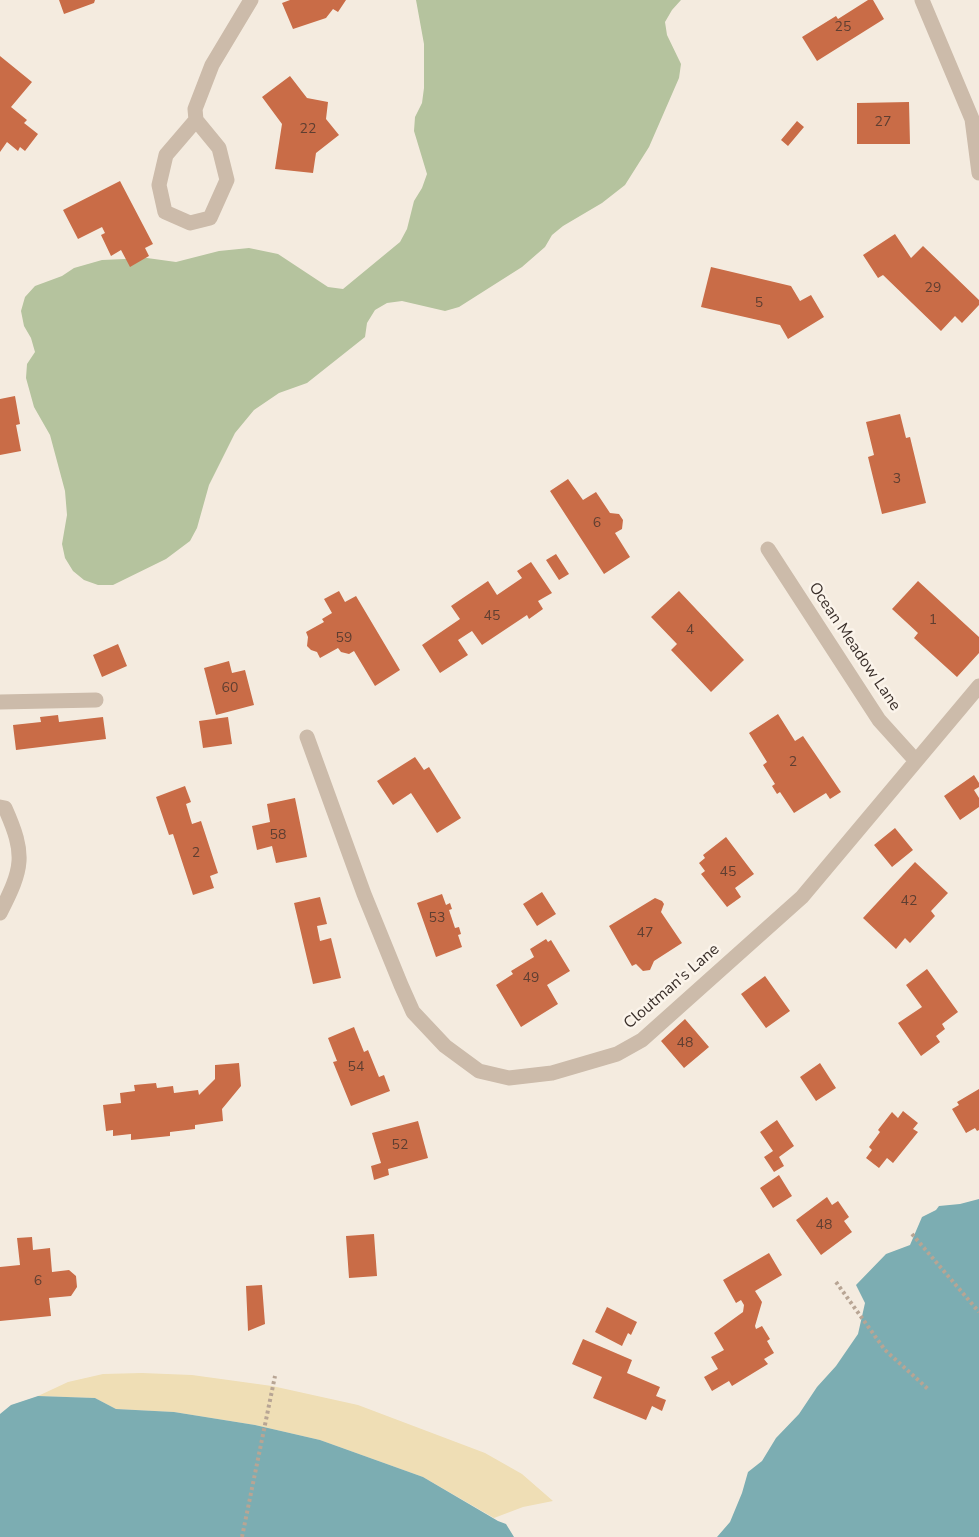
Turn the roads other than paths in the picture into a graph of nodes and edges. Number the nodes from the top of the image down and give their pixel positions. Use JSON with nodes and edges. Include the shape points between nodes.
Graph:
{"nodes":[{"id":1,"x":250,"y":0,"type":"edge"},
{"id":2,"x":922,"y":0,"type":"edge"},
{"id":3,"x":196,"y":120,"type":"junction"},
{"id":4,"x":979,"y":173,"type":"edge"},
{"id":5,"x":768,"y":549,"type":"dead end"},
{"id":6,"x":979,"y":686,"type":"edge"},
{"id":7,"x":96,"y":700,"type":"dead end"},
{"id":8,"x":0,"y":702,"type":"edge"},
{"id":9,"x":307,"y":737,"type":"dead end"},
{"id":10,"x":916,"y":761,"type":"junction"},
{"id":11,"x":0,"y":807,"type":"edge"},
{"id":12,"x":0,"y":913,"type":"edge"}],
"edges":[{"from":1,"to":3,"type":"street","via":[[212,65],[195,109]]},
{"from":2,"to":4,"type":"street","via":[[972,119]]},
{"from":3,"to":3,"type":"street","via":[[219,148],[227,180],[210,218],[190,223],[165,212],[159,185],[166,155]]},
{"from":5,"to":10,"type":"street","name":"Ocean Meadow Lane","via":[[879,720]]},
{"from":6,"to":10,"type":"street","name":"Cloutman's Lane"},
{"from":7,"to":8,"type":"street"},
{"from":9,"to":10,"type":"street","name":"Cloutman's Lane","via":[[375,923],[413,1012],[446,1046],[479,1071],[508,1078],[552,1073],[617,1054],[642,1040],[802,897]]},
{"from":11,"to":12,"type":"street","via":[[5,808],[15,831],[20,861],[15,883]]}]}
